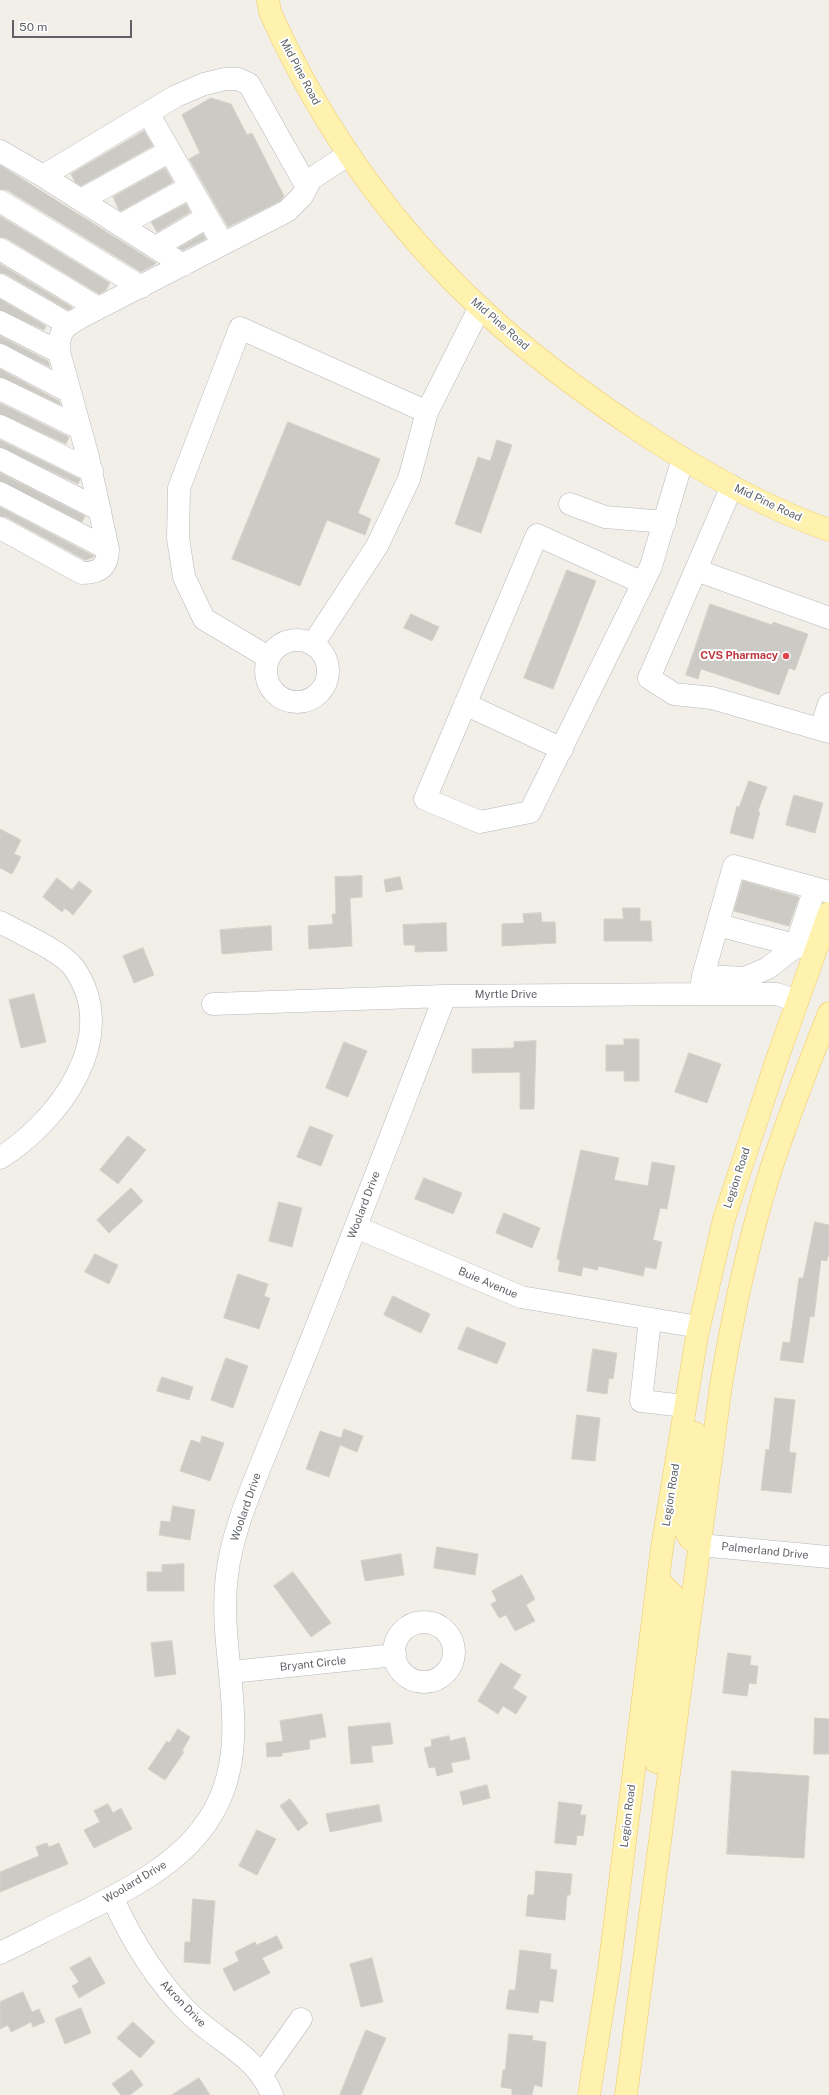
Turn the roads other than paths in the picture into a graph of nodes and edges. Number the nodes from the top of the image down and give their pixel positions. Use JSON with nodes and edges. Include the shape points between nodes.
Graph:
{"nodes":[{"id":1,"x":265,"y":4,"type":"edge"},
{"id":2,"x":148,"y":114,"type":"junction"},
{"id":3,"x":0,"y":151,"type":"edge"},
{"id":4,"x":170,"y":151,"type":"junction"},
{"id":5,"x":349,"y":154,"type":"junction"},
{"id":6,"x":43,"y":176,"type":"junction"},
{"id":7,"x":190,"y":187,"type":"junction"},
{"id":8,"x":307,"y":187,"type":"junction"},
{"id":9,"x":81,"y":200,"type":"junction"},
{"id":10,"x":0,"y":201,"type":"edge"},
{"id":11,"x":207,"y":217,"type":"junction"},
{"id":12,"x":121,"y":225,"type":"junction"},
{"id":13,"x":223,"y":244,"type":"junction"},
{"id":14,"x":156,"y":247,"type":"junction"},
{"id":15,"x":0,"y":250,"type":"edge"},
{"id":16,"x":183,"y":265,"type":"junction"},
{"id":17,"x":0,"y":285,"type":"edge"},
{"id":18,"x":140,"y":286,"type":"junction"},
{"id":19,"x":480,"y":307,"type":"junction"},
{"id":20,"x":98,"y":308,"type":"junction"},
{"id":21,"x":0,"y":322,"type":"edge"},
{"id":22,"x":68,"y":324,"type":"junction"},
{"id":23,"x":59,"y":352,"type":"junction"},
{"id":24,"x":0,"y":355,"type":"edge"},
{"id":25,"x":0,"y":389,"type":"edge"},
{"id":26,"x":70,"y":392,"type":"junction"},
{"id":27,"x":427,"y":412,"type":"junction"},
{"id":28,"x":0,"y":426,"type":"edge"},
{"id":29,"x":80,"y":428,"type":"junction"},
{"id":30,"x":683,"y":458,"type":"junction"},
{"id":31,"x":0,"y":459,"type":"edge"},
{"id":32,"x":92,"y":472,"type":"junction"},
{"id":33,"x":732,"y":486,"type":"junction"},
{"id":34,"x":0,"y":493,"type":"edge"},
{"id":35,"x":570,"y":504,"type":"dead end"},
{"id":36,"x":100,"y":510,"type":"junction"},
{"id":37,"x":665,"y":522,"type":"junction"},
{"id":38,"x":0,"y":528,"type":"edge"},
{"id":39,"x":829,"y":530,"type":"edge"},
{"id":40,"x":108,"y":549,"type":"junction"},
{"id":41,"x":696,"y":570,"type":"junction"},
{"id":42,"x":643,"y":583,"type":"junction"},
{"id":43,"x":829,"y":618,"type":"edge"},
{"id":44,"x":313,"y":644,"type":"junction"},
{"id":45,"x":268,"y":657,"type":"junction"},
{"id":46,"x":465,"y":704,"type":"junction"},
{"id":47,"x":829,"y":704,"type":"edge"},
{"id":48,"x":825,"y":730,"type":"edge"},
{"id":49,"x":562,"y":749,"type":"junction"},
{"id":50,"x":822,"y":890,"type":"edge"},
{"id":51,"x":829,"y":912,"type":"edge"},
{"id":52,"x":0,"y":922,"type":"edge"},
{"id":53,"x":718,"y":925,"type":"junction"},
{"id":54,"x":806,"y":948,"type":"junction"},
{"id":55,"x":701,"y":985,"type":"junction"},
{"id":56,"x":745,"y":986,"type":"junction"},
{"id":57,"x":445,"y":996,"type":"junction"},
{"id":58,"x":797,"y":1002,"type":"junction"},
{"id":59,"x":213,"y":1004,"type":"dead end"},
{"id":60,"x":829,"y":1013,"type":"edge"},
{"id":61,"x":0,"y":1158,"type":"edge"},
{"id":62,"x":356,"y":1226,"type":"junction"},
{"id":63,"x":650,"y":1319,"type":"junction"},
{"id":64,"x":699,"y":1327,"type":"junction"},
{"id":65,"x":689,"y":1382,"type":"junction"},
{"id":66,"x":686,"y":1406,"type":"junction"},
{"id":67,"x":700,"y":1545,"type":"junction"},
{"id":68,"x":829,"y":1557,"type":"edge"},
{"id":69,"x":658,"y":1580,"type":"junction"},
{"id":70,"x":395,"y":1655,"type":"dead end"},
{"id":71,"x":231,"y":1672,"type":"junction"},
{"id":72,"x":112,"y":1897,"type":"junction"},
{"id":73,"x":651,"y":1910,"type":"junction"},
{"id":74,"x":0,"y":1953,"type":"edge"},
{"id":75,"x":301,"y":2019,"type":"dead end"},
{"id":76,"x":598,"y":2039,"type":"junction"},
{"id":77,"x":262,"y":2074,"type":"junction"},
{"id":78,"x":272,"y":2095,"type":"edge"},
{"id":79,"x":590,"y":2095,"type":"edge"},
{"id":80,"x":602,"y":2095,"type":"edge"},
{"id":81,"x":626,"y":2095,"type":"edge"}],
"edges":[{"from":1,"to":5,"type":"main road","name":"Mid Pine Road","via":[[305,85]]},
{"from":2,"to":4,"type":"street"},
{"from":2,"to":6,"type":"street"},
{"from":2,"to":8,"type":"street","via":[[176,96],[204,84],[224,79],[238,79],[249,84]]},
{"from":3,"to":6,"type":"street"},
{"from":4,"to":7,"type":"street"},
{"from":4,"to":9,"type":"street"},
{"from":5,"to":8,"type":"street","via":[[311,179]]},
{"from":5,"to":19,"type":"main road","name":"Mid Pine Road","via":[[407,231]]},
{"from":6,"to":9,"type":"street"},
{"from":7,"to":11,"type":"street"},
{"from":7,"to":12,"type":"street"},
{"from":8,"to":13,"type":"street","via":[[287,211]]},
{"from":9,"to":12,"type":"street"},
{"from":10,"to":18,"type":"street"},
{"from":11,"to":13,"type":"street"},
{"from":11,"to":14,"type":"street"},
{"from":12,"to":14,"type":"street"},
{"from":13,"to":16,"type":"street"},
{"from":14,"to":16,"type":"street"},
{"from":15,"to":20,"type":"street"},
{"from":16,"to":18,"type":"street"},
{"from":17,"to":22,"type":"street"},
{"from":18,"to":20,"type":"street"},
{"from":19,"to":27,"type":"street"},
{"from":19,"to":30,"type":"main road","name":"Mid Pine Road","via":[[539,358],[600,404]]},
{"from":20,"to":22,"type":"street"},
{"from":21,"to":23,"type":"street"},
{"from":22,"to":23,"type":"street","via":[[60,334]]},
{"from":23,"to":26,"type":"street"},
{"from":24,"to":26,"type":"street"},
{"from":25,"to":29,"type":"street"},
{"from":26,"to":29,"type":"street"},
{"from":27,"to":44,"type":"street","via":[[409,479],[377,546]]},
{"from":27,"to":45,"type":"street","via":[[240,328],[180,488],[178,538],[184,577],[204,619]]},
{"from":28,"to":32,"type":"street"},
{"from":29,"to":32,"type":"street"},
{"from":30,"to":33,"type":"main road","name":"Mid Pine Road"},
{"from":30,"to":37,"type":"street"},
{"from":31,"to":36,"type":"street"},
{"from":32,"to":36,"type":"street"},
{"from":33,"to":39,"type":"main road","name":"Mid Pine Road","via":[[773,507]]},
{"from":33,"to":41,"type":"street"},
{"from":34,"to":40,"type":"street"},
{"from":35,"to":37,"type":"street","via":[[605,517]]},
{"from":36,"to":40,"type":"street"},
{"from":37,"to":42,"type":"street","via":[[652,566]]},
{"from":38,"to":40,"type":"street","via":[[82,573],[93,573],[102,568],[108,559]]},
{"from":41,"to":43,"type":"street"},
{"from":41,"to":48,"type":"street","via":[[649,678],[674,694],[712,698]]},
{"from":42,"to":46,"type":"street","via":[[537,534]]},
{"from":42,"to":49,"type":"street"},
{"from":44,"to":45,"type":"street","via":[[296,639],[288,640],[273,650]]},
{"from":44,"to":45,"type":"street","via":[[321,650],[326,659],[327,680],[323,689],[306,701],[286,700],[273,691],[266,678],[265,667]]},
{"from":46,"to":49,"type":"street"},
{"from":46,"to":49,"type":"street","via":[[425,799],[480,822],[530,812]]},
{"from":47,"to":48,"type":"street"},
{"from":50,"to":53,"type":"street","via":[[734,866]]},
{"from":50,"to":54,"type":"street"},
{"from":51,"to":54,"type":"main road","name":"Legion Road"},
{"from":52,"to":61,"type":"street","via":[[64,958],[74,968],[89,1005],[90,1026],[87,1052],[69,1091],[37,1131]]},
{"from":53,"to":54,"type":"street"},
{"from":53,"to":55,"type":"street"},
{"from":54,"to":56,"type":"street","via":[[768,968]]},
{"from":54,"to":58,"type":"main road","name":"Legion Road"},
{"from":55,"to":56,"type":"street","name":"Myrtle Drive"},
{"from":55,"to":57,"type":"street","name":"Myrtle Drive"},
{"from":56,"to":58,"type":"street","name":"Myrtle Drive"},
{"from":57,"to":59,"type":"street","name":"Myrtle Drive"},
{"from":57,"to":62,"type":"street","name":"Woolard Drive"},
{"from":58,"to":64,"type":"main road","name":"Legion Road","via":[[724,1219]]},
{"from":60,"to":67,"type":"main road","via":[[769,1176],[730,1328]]},
{"from":62,"to":63,"type":"street","name":"Buie Avenue","via":[[521,1297]]},
{"from":62,"to":71,"type":"street","name":"Woolard Drive","via":[[238,1523],[229,1560],[225,1595]]},
{"from":63,"to":64,"type":"street","name":"Buie Avenue"},
{"from":63,"to":66,"type":"street","via":[[641,1401]]},
{"from":64,"to":65,"type":"main road","name":"Legion Road"},
{"from":65,"to":66,"type":"main road","name":"Legion Road"},
{"from":65,"to":67,"type":"main road","via":[[698,1404],[686,1532],[690,1539]]},
{"from":66,"to":69,"type":"main road","name":"Legion Road"},
{"from":67,"to":68,"type":"street","name":"Palmerland Drive"},
{"from":67,"to":73,"type":"main road"},
{"from":69,"to":73,"type":"main road","via":[[673,1595],[673,1609],[641,1886]]},
{"from":69,"to":76,"type":"main road","name":"Legion Road"},
{"from":70,"to":71,"type":"street","name":"Bryant Circle"},
{"from":71,"to":72,"type":"street","name":"Woolard Drive","via":[[235,1730],[233,1756],[217,1806],[197,1835],[172,1860]]},
{"from":72,"to":74,"type":"street","name":"Woolard Drive"},
{"from":72,"to":77,"type":"street","name":"Akron Drive","via":[[130,1937],[171,1994],[207,2030],[252,2062]]},
{"from":73,"to":81,"type":"main road"},
{"from":75,"to":77,"type":"street"},
{"from":76,"to":79,"type":"main road","name":"Legion Road"},
{"from":76,"to":80,"type":"main road","via":[[604,2064]]},
{"from":77,"to":78,"type":"street","name":"Akron Drive"}]}
